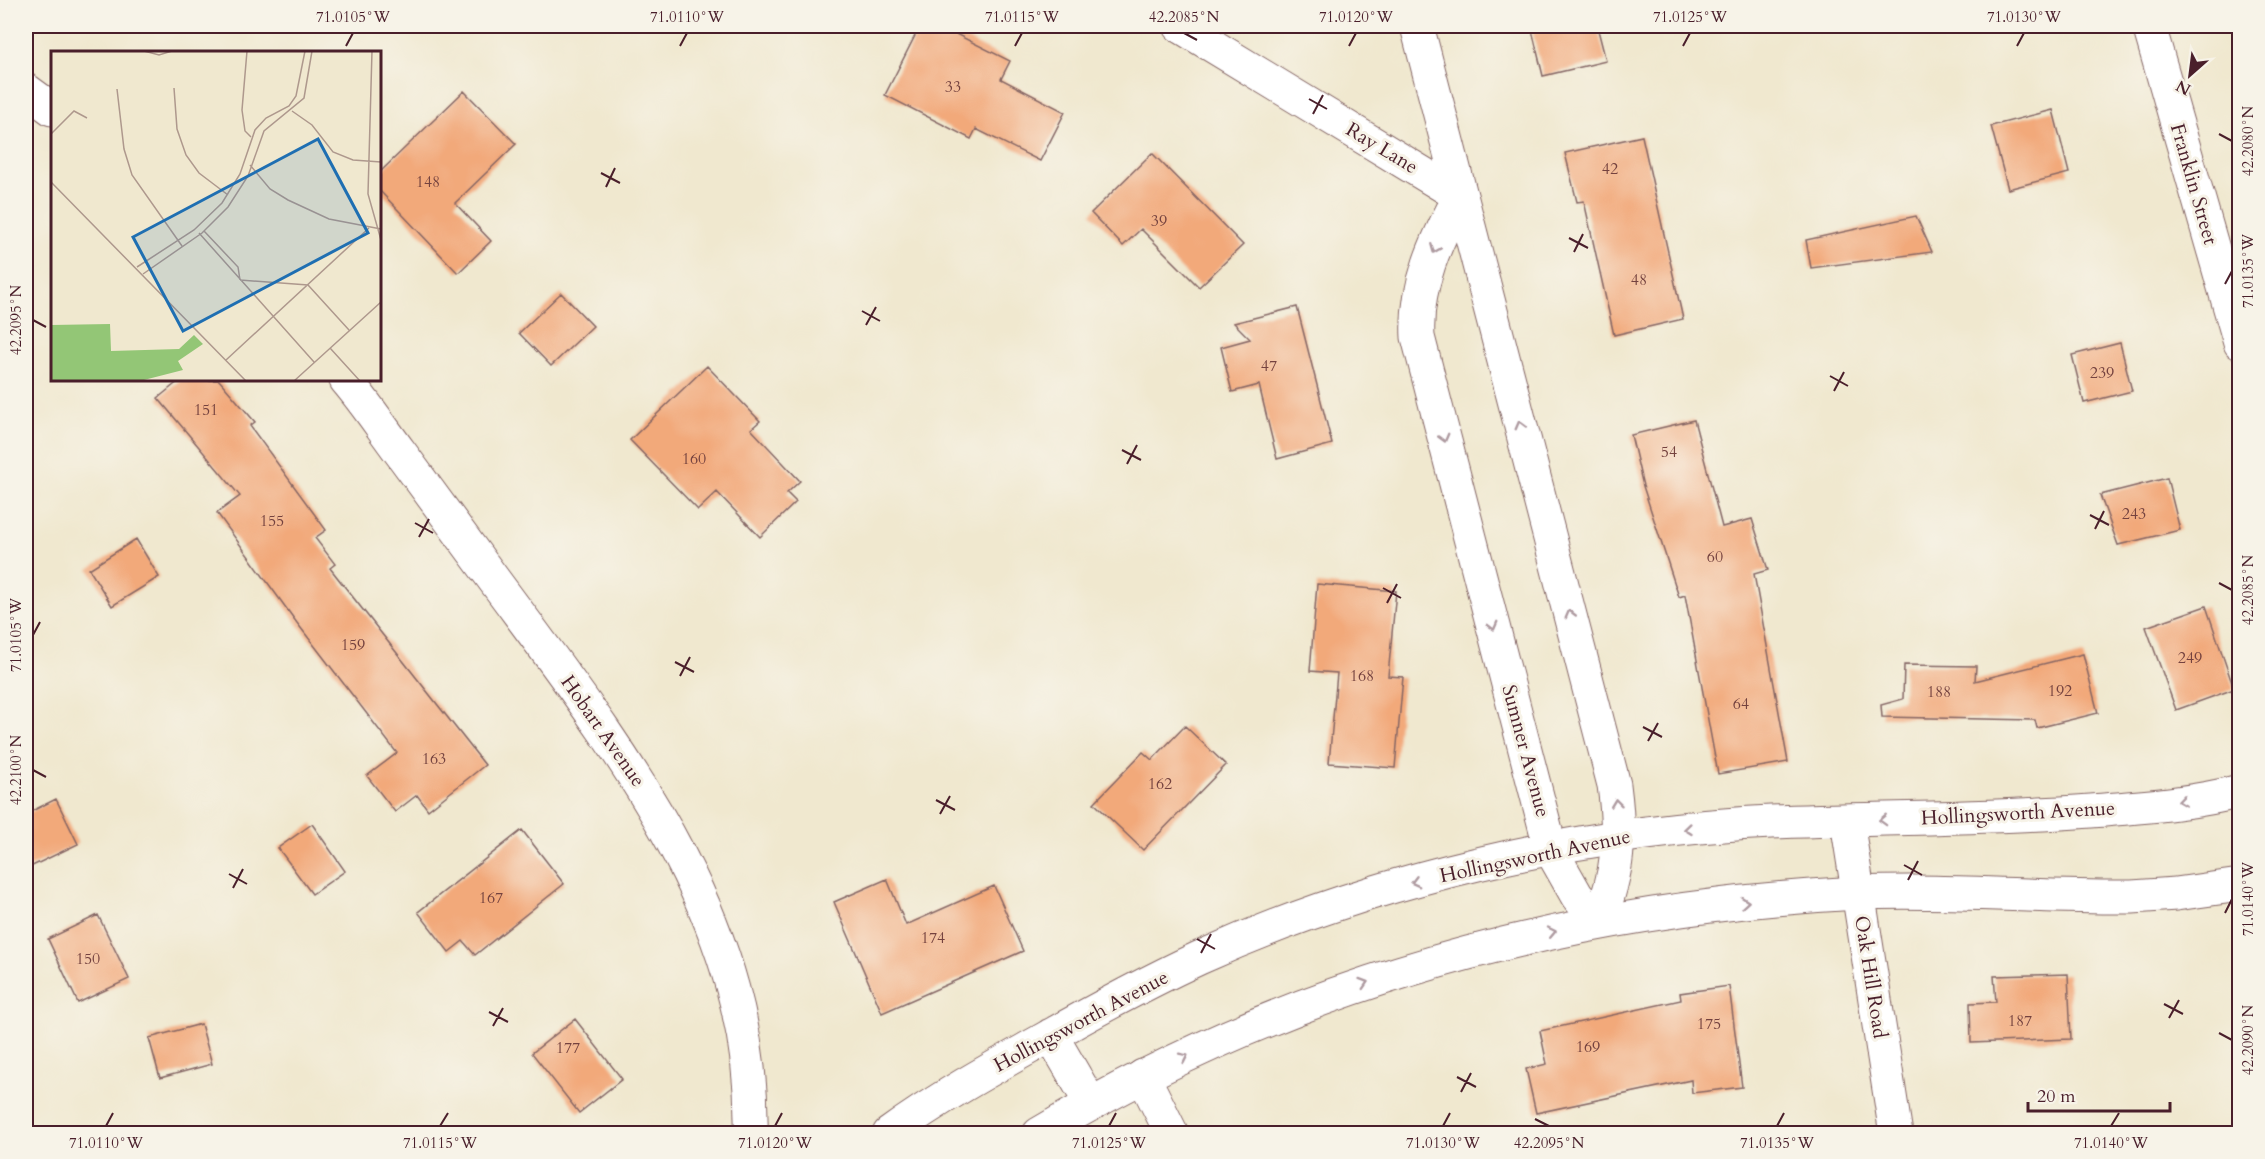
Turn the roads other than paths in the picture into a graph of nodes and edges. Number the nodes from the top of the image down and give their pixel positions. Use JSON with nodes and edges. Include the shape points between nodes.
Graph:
{"nodes":[{"id":1,"x":1180,"y":26,"type":"edge"},
{"id":2,"x":1417,"y":26,"type":"edge"},
{"id":3,"x":2149,"y":26,"type":"edge"},
{"id":4,"x":26,"y":90,"type":"edge"},
{"id":5,"x":51,"y":108,"type":"edge"},
{"id":6,"x":1460,"y":196,"type":"junction"},
{"id":7,"x":2240,"y":343,"type":"edge"},
{"id":8,"x":347,"y":381,"type":"edge"},
{"id":9,"x":2240,"y":790,"type":"edge"},
{"id":10,"x":1847,"y":821,"type":"junction"},
{"id":11,"x":1619,"y":837,"type":"junction"},
{"id":12,"x":1551,"y":850,"type":"junction"},
{"id":13,"x":2240,"y":885,"type":"edge"},
{"id":14,"x":1858,"y":893,"type":"junction"},
{"id":15,"x":1599,"y":922,"type":"junction"},
{"id":16,"x":1051,"y":1035,"type":"junction"},
{"id":17,"x":1143,"y":1076,"type":"junction"},
{"id":18,"x":1091,"y":1104,"type":"junction"},
{"id":19,"x":751,"y":1134,"type":"edge"},
{"id":20,"x":889,"y":1134,"type":"edge"},
{"id":21,"x":1040,"y":1134,"type":"edge"},
{"id":22,"x":1172,"y":1134,"type":"edge"},
{"id":23,"x":1896,"y":1134,"type":"edge"}],
"edges":[{"from":1,"to":6,"type":"street","name":"Ray Lane"},
{"from":2,"to":6,"type":"street"},
{"from":3,"to":7,"type":"street","name":"Franklin Street"},
{"from":4,"to":5,"type":"street"},
{"from":11,"to":6,"type":"street","one_way":true,"via":[[1608,759]]},
{"from":6,"to":12,"type":"street","name":"Sumner Avenue","one_way":true,"via":[[1443,228],[1421,287],[1418,337]]},
{"from":8,"to":19,"type":"street","name":"Hobart Avenue","via":[[599,723],[672,836],[708,915],[734,995],[748,1065]]},
{"from":9,"to":10,"type":"street","name":"Hollingsworth Avenue","one_way":true,"via":[[2171,803],[2094,811]]},
{"from":10,"to":11,"type":"street","name":"Hollingsworth Avenue","one_way":true,"via":[[1719,826]]},
{"from":10,"to":14,"type":"street","name":"Oak Hill Road"},
{"from":11,"to":12,"type":"street","name":"Hollingsworth Avenue"},
{"from":11,"to":15,"type":"street","via":[[1611,891]]},
{"from":12,"to":15,"type":"street","name":"Sumner Avenue","via":[[1577,896]]},
{"from":12,"to":16,"type":"street","name":"Hollingsworth Avenue","one_way":true,"via":[[1325,908],[1200,958]]},
{"from":13,"to":14,"type":"street","via":[[2132,897]]},
{"from":15,"to":14,"type":"street","one_way":true,"via":[[1681,908]]},
{"from":14,"to":23,"type":"street","name":"Oak Hill Road"},
{"from":17,"to":15,"type":"street","one_way":true,"via":[[1247,1027],[1335,993],[1430,962]]},
{"from":16,"to":18,"type":"street"},
{"from":16,"to":20,"type":"street","name":"Hollingsworth Avenue"},
{"from":17,"to":18,"type":"street"},
{"from":17,"to":22,"type":"street"},
{"from":18,"to":21,"type":"street"}]}
